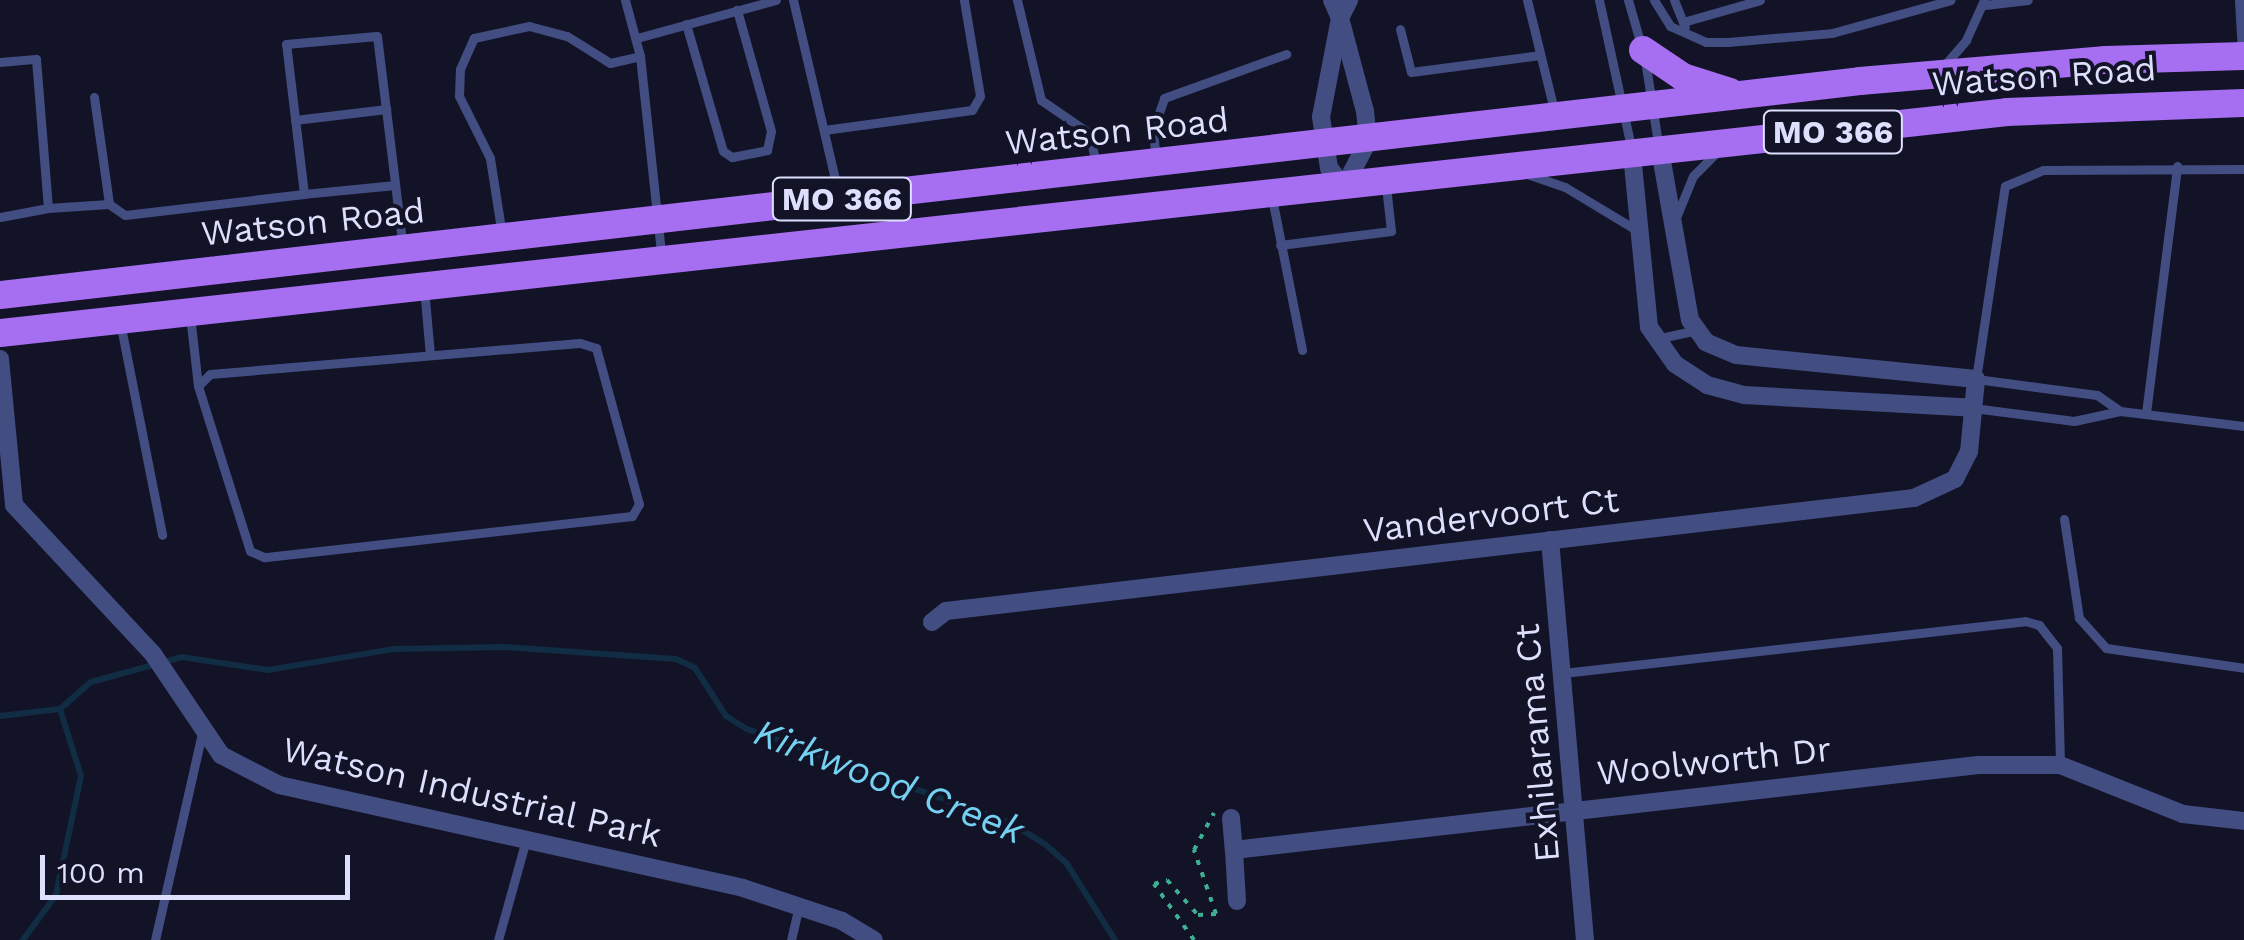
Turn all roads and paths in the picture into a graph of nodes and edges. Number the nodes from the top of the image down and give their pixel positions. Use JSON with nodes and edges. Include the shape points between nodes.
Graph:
{"nodes":[{"id":1,"x":625,"y":0,"type":"edge"},
{"id":2,"x":776,"y":0,"type":"edge"},
{"id":3,"x":793,"y":0,"type":"edge"},
{"id":4,"x":964,"y":0,"type":"edge"},
{"id":5,"x":1017,"y":0,"type":"edge"},
{"id":6,"x":1349,"y":0,"type":"edge"},
{"id":7,"x":1526,"y":0,"type":"edge"},
{"id":8,"x":1599,"y":0,"type":"edge"},
{"id":9,"x":1628,"y":0,"type":"edge"},
{"id":10,"x":1654,"y":0,"type":"edge"},
{"id":11,"x":1674,"y":0,"type":"edge"},
{"id":12,"x":1760,"y":0,"type":"edge"},
{"id":13,"x":1951,"y":0,"type":"edge"},
{"id":14,"x":2028,"y":0,"type":"edge"},
{"id":15,"x":2239,"y":0,"type":"edge"},
{"id":16,"x":1985,"y":2,"type":"edge"},
{"id":17,"x":1336,"y":9,"type":"edge"},
{"id":18,"x":737,"y":10,"type":"junction"},
{"id":19,"x":1682,"y":22,"type":"junction"},
{"id":20,"x":686,"y":24,"type":"junction"},
{"id":21,"x":1400,"y":29,"type":"dead end"},
{"id":22,"x":1689,"y":34,"type":"junction"},
{"id":23,"x":637,"y":38,"type":"junction"},
{"id":24,"x":1643,"y":50,"type":"junction"},
{"id":25,"x":1286,"y":54,"type":"dead end"},
{"id":26,"x":1540,"y":55,"type":"junction"},
{"id":27,"x":640,"y":56,"type":"junction"},
{"id":28,"x":2243,"y":56,"type":"edge"},
{"id":29,"x":0,"y":62,"type":"edge"},
{"id":30,"x":1936,"y":74,"type":"junction"},
{"id":31,"x":1741,"y":95,"type":"junction"},
{"id":32,"x":94,"y":97,"type":"dead end"},
{"id":33,"x":2244,"y":103,"type":"edge"},
{"id":34,"x":1654,"y":106,"type":"junction"},
{"id":35,"x":386,"y":109,"type":"junction"},
{"id":36,"x":1625,"y":110,"type":"junction"},
{"id":37,"x":1556,"y":118,"type":"junction"},
{"id":38,"x":295,"y":120,"type":"junction"},
{"id":39,"x":824,"y":130,"type":"junction"},
{"id":40,"x":1368,"y":141,"type":"junction"},
{"id":41,"x":1726,"y":144,"type":"junction"},
{"id":42,"x":1324,"y":146,"type":"junction"},
{"id":43,"x":1646,"y":152,"type":"junction"},
{"id":44,"x":1156,"y":163,"type":"junction"},
{"id":45,"x":2177,"y":166,"type":"junction"},
{"id":46,"x":1511,"y":169,"type":"junction"},
{"id":47,"x":2244,"y":169,"type":"edge"},
{"id":48,"x":1097,"y":170,"type":"junction"},
{"id":49,"x":1385,"y":183,"type":"junction"},
{"id":50,"x":395,"y":185,"type":"junction"},
{"id":51,"x":1344,"y":188,"type":"junction"},
{"id":52,"x":304,"y":194,"type":"junction"},
{"id":53,"x":1272,"y":195,"type":"junction"},
{"id":54,"x":840,"y":200,"type":"junction"},
{"id":55,"x":109,"y":204,"type":"junction"},
{"id":56,"x":48,"y":208,"type":"junction"},
{"id":57,"x":0,"y":217,"type":"edge"},
{"id":58,"x":658,"y":220,"type":"junction"},
{"id":59,"x":1673,"y":227,"type":"junction"},
{"id":60,"x":1638,"y":231,"type":"junction"},
{"id":61,"x":502,"y":238,"type":"junction"},
{"id":62,"x":1280,"y":245,"type":"junction"},
{"id":63,"x":403,"y":250,"type":"junction"},
{"id":64,"x":662,"y":260,"type":"junction"},
{"id":65,"x":424,"y":286,"type":"junction"},
{"id":66,"x":0,"y":295,"type":"edge"},
{"id":67,"x":189,"y":312,"type":"junction"},
{"id":68,"x":120,"y":320,"type":"junction"},
{"id":69,"x":1697,"y":330,"type":"junction"},
{"id":70,"x":0,"y":333,"type":"edge"},
{"id":71,"x":1654,"y":339,"type":"junction"},
{"id":72,"x":1302,"y":350,"type":"dead end"},
{"id":73,"x":430,"y":355,"type":"junction"},
{"id":74,"x":0,"y":359,"type":"edge"},
{"id":75,"x":1976,"y":379,"type":"junction"},
{"id":76,"x":198,"y":386,"type":"junction"},
{"id":77,"x":1973,"y":408,"type":"junction"},
{"id":78,"x":2120,"y":410,"type":"junction"},
{"id":79,"x":2146,"y":413,"type":"junction"},
{"id":80,"x":2244,"y":426,"type":"edge"},
{"id":81,"x":2064,"y":519,"type":"dead end"},
{"id":82,"x":162,"y":536,"type":"dead end"},
{"id":83,"x":1550,"y":540,"type":"junction"},
{"id":84,"x":932,"y":622,"type":"dead end"},
{"id":85,"x":2244,"y":668,"type":"edge"},
{"id":86,"x":1563,"y":673,"type":"junction"},
{"id":87,"x":203,"y":726,"type":"junction"},
{"id":88,"x":2060,"y":765,"type":"junction"},
{"id":89,"x":1576,"y":809,"type":"junction"},
{"id":90,"x":1231,"y":818,"type":"joint"},
{"id":91,"x":2244,"y":821,"type":"edge"},
{"id":92,"x":526,"y":840,"type":"junction"},
{"id":93,"x":1234,"y":850,"type":"junction"},
{"id":94,"x":1236,"y":901,"type":"dead end"},
{"id":95,"x":800,"y":906,"type":"junction"},
{"id":96,"x":154,"y":940,"type":"edge"},
{"id":97,"x":498,"y":940,"type":"edge"},
{"id":98,"x":791,"y":940,"type":"edge"},
{"id":99,"x":874,"y":940,"type":"edge"},
{"id":100,"x":1194,"y":940,"type":"edge"},
{"id":101,"x":1584,"y":940,"type":"edge"}],
"edges":[{"from":1,"to":23,"type":"lane"},
{"from":2,"to":18,"type":"lane"},
{"from":3,"to":39,"type":"lane"},
{"from":4,"to":39,"type":"lane","via":[[980,96],[972,110]]},
{"from":5,"to":48,"type":"lane","via":[[1041,100],[1089,133]]},
{"from":6,"to":17,"type":"street"},
{"from":7,"to":26,"type":"lane"},
{"from":8,"to":36,"type":"lane"},
{"from":9,"to":24,"type":"lane"},
{"from":10,"to":22,"type":"lane","via":[[1670,26]]},
{"from":11,"to":19,"type":"lane"},
{"from":12,"to":19,"type":"lane"},
{"from":13,"to":22,"type":"lane","via":[[1832,33],[1728,42]]},
{"from":14,"to":16,"type":"lane"},
{"from":15,"to":28,"type":"lane"},
{"from":16,"to":30,"type":"lane"},
{"from":17,"to":40,"type":"street"},
{"from":17,"to":42,"type":"street","via":[[1321,117]]},
{"from":18,"to":20,"type":"lane"},
{"from":18,"to":20,"type":"lane","via":[[771,131],[767,150],[732,157],[723,152]]},
{"from":19,"to":22,"type":"lane"},
{"from":20,"to":23,"type":"lane"},
{"from":21,"to":26,"type":"lane","via":[[1410,72]]},
{"from":23,"to":27,"type":"lane"},
{"from":24,"to":31,"type":"main road","via":[[1683,77]]},
{"from":24,"to":34,"type":"lane"},
{"from":25,"to":44,"type":"lane","via":[[1164,98],[1153,129]]},
{"from":26,"to":37,"type":"lane"},
{"from":27,"to":58,"type":"lane"},
{"from":27,"to":61,"type":"lane","via":[[610,63],[567,36],[529,26],[474,38],[460,69],[459,96],[490,158]]},
{"from":28,"to":30,"type":"main road","name":"Watson Road","number":"MO 366"},
{"from":29,"to":56,"type":"lane","via":[[36,59]]},
{"from":30,"to":31,"type":"main road","name":"Watson Road","number":"MO 366"},
{"from":31,"to":34,"type":"main road","name":"Watson Road","number":"MO 366"},
{"from":32,"to":55,"type":"lane"},
{"from":33,"to":41,"type":"main road","name":"Watson Road","number":"MO 366","via":[[2007,112]]},
{"from":34,"to":36,"type":"main road","name":"Watson Road","number":"MO 366"},
{"from":34,"to":43,"type":"lane"},
{"from":35,"to":38,"type":"lane"},
{"from":35,"to":38,"type":"lane","via":[[377,36],[286,44]]},
{"from":35,"to":50,"type":"lane"},
{"from":36,"to":37,"type":"main road","name":"Watson Road","number":"MO 366"},
{"from":36,"to":43,"type":"lane"},
{"from":37,"to":40,"type":"main road","name":"Watson Road","number":"MO 366"},
{"from":38,"to":52,"type":"lane"},
{"from":39,"to":54,"type":"lane"},
{"from":40,"to":42,"type":"main road","name":"Watson Road","number":"MO 366"},
{"from":40,"to":51,"type":"street"},
{"from":41,"to":43,"type":"main road","name":"Watson Road","number":"MO 366"},
{"from":41,"to":59,"type":"lane","via":[[1692,176]]},
{"from":42,"to":44,"type":"main road","name":"Watson Road","number":"MO 366"},
{"from":42,"to":51,"type":"street","via":[[1328,168]]},
{"from":43,"to":46,"type":"main road","name":"Watson Road","number":"MO 366"},
{"from":43,"to":59,"type":"street"},
{"from":43,"to":60,"type":"street"},
{"from":44,"to":48,"type":"main road","name":"Watson Road","number":"MO 366"},
{"from":45,"to":47,"type":"lane"},
{"from":45,"to":75,"type":"lane","via":[[2043,170],[2005,186]]},
{"from":45,"to":79,"type":"lane"},
{"from":46,"to":49,"type":"main road","name":"Watson Road","number":"MO 366"},
{"from":46,"to":60,"type":"lane","via":[[1565,187]]},
{"from":48,"to":54,"type":"main road","name":"Watson Road","number":"MO 366"},
{"from":49,"to":51,"type":"main road","name":"Watson Road","number":"MO 366"},
{"from":49,"to":62,"type":"lane","via":[[1391,231]]},
{"from":50,"to":52,"type":"lane"},
{"from":50,"to":63,"type":"lane"},
{"from":51,"to":53,"type":"main road","name":"Watson Road","number":"MO 366"},
{"from":52,"to":55,"type":"lane","via":[[125,214]]},
{"from":53,"to":62,"type":"lane"},
{"from":53,"to":64,"type":"main road","name":"Watson Road","number":"MO 366"},
{"from":54,"to":58,"type":"main road","name":"Watson Road","number":"MO 366"},
{"from":55,"to":56,"type":"lane"},
{"from":56,"to":57,"type":"lane"},
{"from":58,"to":61,"type":"main road","name":"Watson Road","number":"MO 366"},
{"from":58,"to":64,"type":"lane"},
{"from":59,"to":69,"type":"street"},
{"from":60,"to":71,"type":"street"},
{"from":61,"to":63,"type":"main road","name":"Watson Road","number":"MO 366"},
{"from":62,"to":72,"type":"lane"},
{"from":63,"to":66,"type":"main road","name":"Watson Road","number":"MO 366"},
{"from":64,"to":65,"type":"main road","name":"Watson Road","number":"MO 366"},
{"from":65,"to":67,"type":"main road","name":"Watson Road","number":"MO 366"},
{"from":65,"to":73,"type":"lane"},
{"from":67,"to":68,"type":"main road","name":"Watson Road","number":"MO 366"},
{"from":67,"to":76,"type":"lane"},
{"from":68,"to":70,"type":"main road","name":"Watson Road","number":"MO 366"},
{"from":68,"to":82,"type":"lane"},
{"from":69,"to":71,"type":"lane"},
{"from":69,"to":75,"type":"street","via":[[1736,356]]},
{"from":71,"to":77,"type":"street","via":[[1675,364],[1707,385],[1744,396]]},
{"from":73,"to":76,"type":"lane","via":[[210,374]]},
{"from":73,"to":76,"type":"lane","via":[[580,342],[596,348],[639,504],[632,516],[264,557],[250,551]]},
{"from":74,"to":87,"type":"street","name":"Watson Industrial Park","via":[[14,505],[152,654]]},
{"from":75,"to":77,"type":"street","name":"Vandervoort Ct"},
{"from":75,"to":78,"type":"lane","via":[[2097,395]]},
{"from":77,"to":78,"type":"lane","via":[[2074,421]]},
{"from":77,"to":83,"type":"street","name":"Vandervoort Ct","via":[[1969,452],[1955,479],[1914,498]]},
{"from":78,"to":79,"type":"lane"},
{"from":79,"to":80,"type":"lane"},
{"from":81,"to":85,"type":"lane","via":[[2079,618],[2106,648]]},
{"from":83,"to":84,"type":"street","name":"Vandervoort Ct","via":[[946,611]]},
{"from":83,"to":86,"type":"street","name":"Exhilarama Ct"},
{"from":86,"to":88,"type":"lane","via":[[2025,621],[2039,625],[2056,648]]},
{"from":86,"to":89,"type":"street","name":"Exhilarama Ct"},
{"from":87,"to":92,"type":"street","name":"Watson Industrial Park","via":[[221,755],[279,785]]},
{"from":87,"to":96,"type":"lane"},
{"from":88,"to":89,"type":"street","name":"Woolworth Dr","via":[[1978,765]]},
{"from":88,"to":91,"type":"street","name":"Woolworth Dr","via":[[2183,814]]},
{"from":89,"to":93,"type":"street","name":"Woolworth Dr"},
{"from":89,"to":101,"type":"street","name":"Exhilarama Ct"},
{"from":90,"to":93,"type":"street"},
{"from":90,"to":100,"type":"path","via":[[1212,814],[1194,850],[1216,914],[1198,915],[1167,880],[1154,884]]},
{"from":92,"to":95,"type":"street","name":"Watson Industrial Park"},
{"from":92,"to":97,"type":"lane"},
{"from":93,"to":94,"type":"street"},
{"from":95,"to":98,"type":"lane"},
{"from":95,"to":99,"type":"street","name":"Watson Industrial Park"}]}
